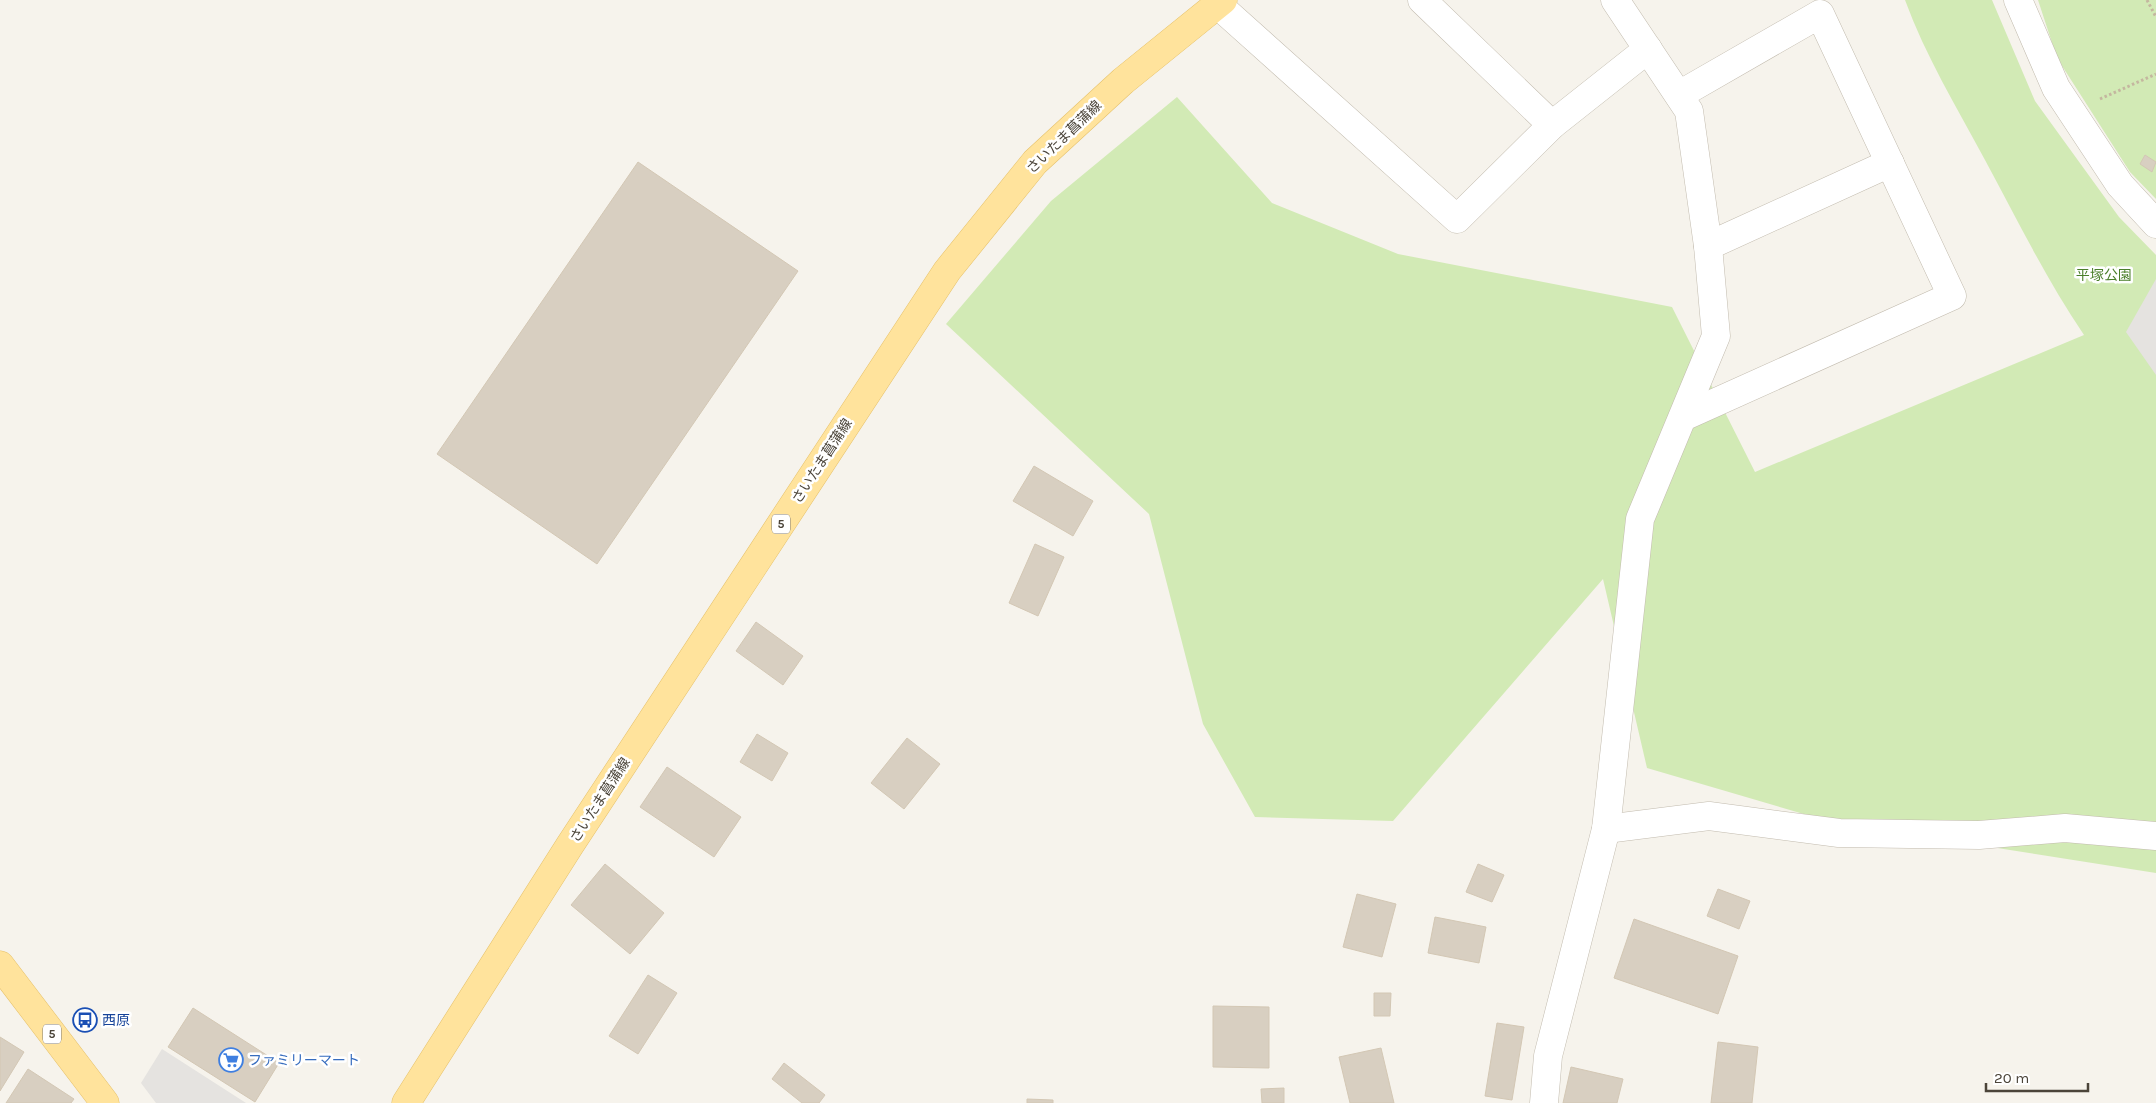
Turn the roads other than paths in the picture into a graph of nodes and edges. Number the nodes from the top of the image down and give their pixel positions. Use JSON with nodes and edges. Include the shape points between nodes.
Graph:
{"nodes":[{"id":1,"x":1422,"y":0,"type":"edge"},
{"id":2,"x":1614,"y":0,"type":"edge"},
{"id":3,"x":2018,"y":0,"type":"edge"},
{"id":4,"x":1220,"y":2,"type":"edge"},
{"id":5,"x":1648,"y":49,"type":"junction"},
{"id":6,"x":1679,"y":95,"type":"junction"},
{"id":7,"x":1552,"y":125,"type":"junction"},
{"id":8,"x":1890,"y":163,"type":"junction"},
{"id":9,"x":2156,"y":224,"type":"edge"},
{"id":10,"x":1708,"y":246,"type":"junction"},
{"id":11,"x":1683,"y":417,"type":"junction"},
{"id":12,"x":1606,"y":829,"type":"junction"},
{"id":13,"x":2156,"y":836,"type":"edge"},
{"id":14,"x":0,"y":965,"type":"edge"},
{"id":15,"x":106,"y":1103,"type":"edge"},
{"id":16,"x":406,"y":1103,"type":"edge"},
{"id":17,"x":1544,"y":1103,"type":"edge"}],
"edges":[{"from":1,"to":7,"type":"street"},
{"from":2,"to":5,"type":"street"},
{"from":3,"to":9,"type":"street","via":[[2056,88],[2120,185]]},
{"from":4,"to":7,"type":"street","via":[[1457,218]]},
{"from":4,"to":16,"type":"main road","name":"さいたま菖蒲線","number":"5","via":[[1123,81],[1035,162],[947,270]]},
{"from":5,"to":6,"type":"street"},
{"from":5,"to":7,"type":"street"},
{"from":6,"to":8,"type":"street","via":[[1820,14]]},
{"from":6,"to":10,"type":"street","via":[[1689,111]]},
{"from":8,"to":10,"type":"street"},
{"from":8,"to":11,"type":"street","via":[[1952,296]]},
{"from":10,"to":11,"type":"street","via":[[1716,336]]},
{"from":11,"to":12,"type":"street","via":[[1640,519]]},
{"from":12,"to":13,"type":"street","via":[[1709,816],[1839,833],[1979,835],[2065,828]]},
{"from":12,"to":17,"type":"street","via":[[1548,1056]]},
{"from":14,"to":15,"type":"main road","number":"5"}]}
